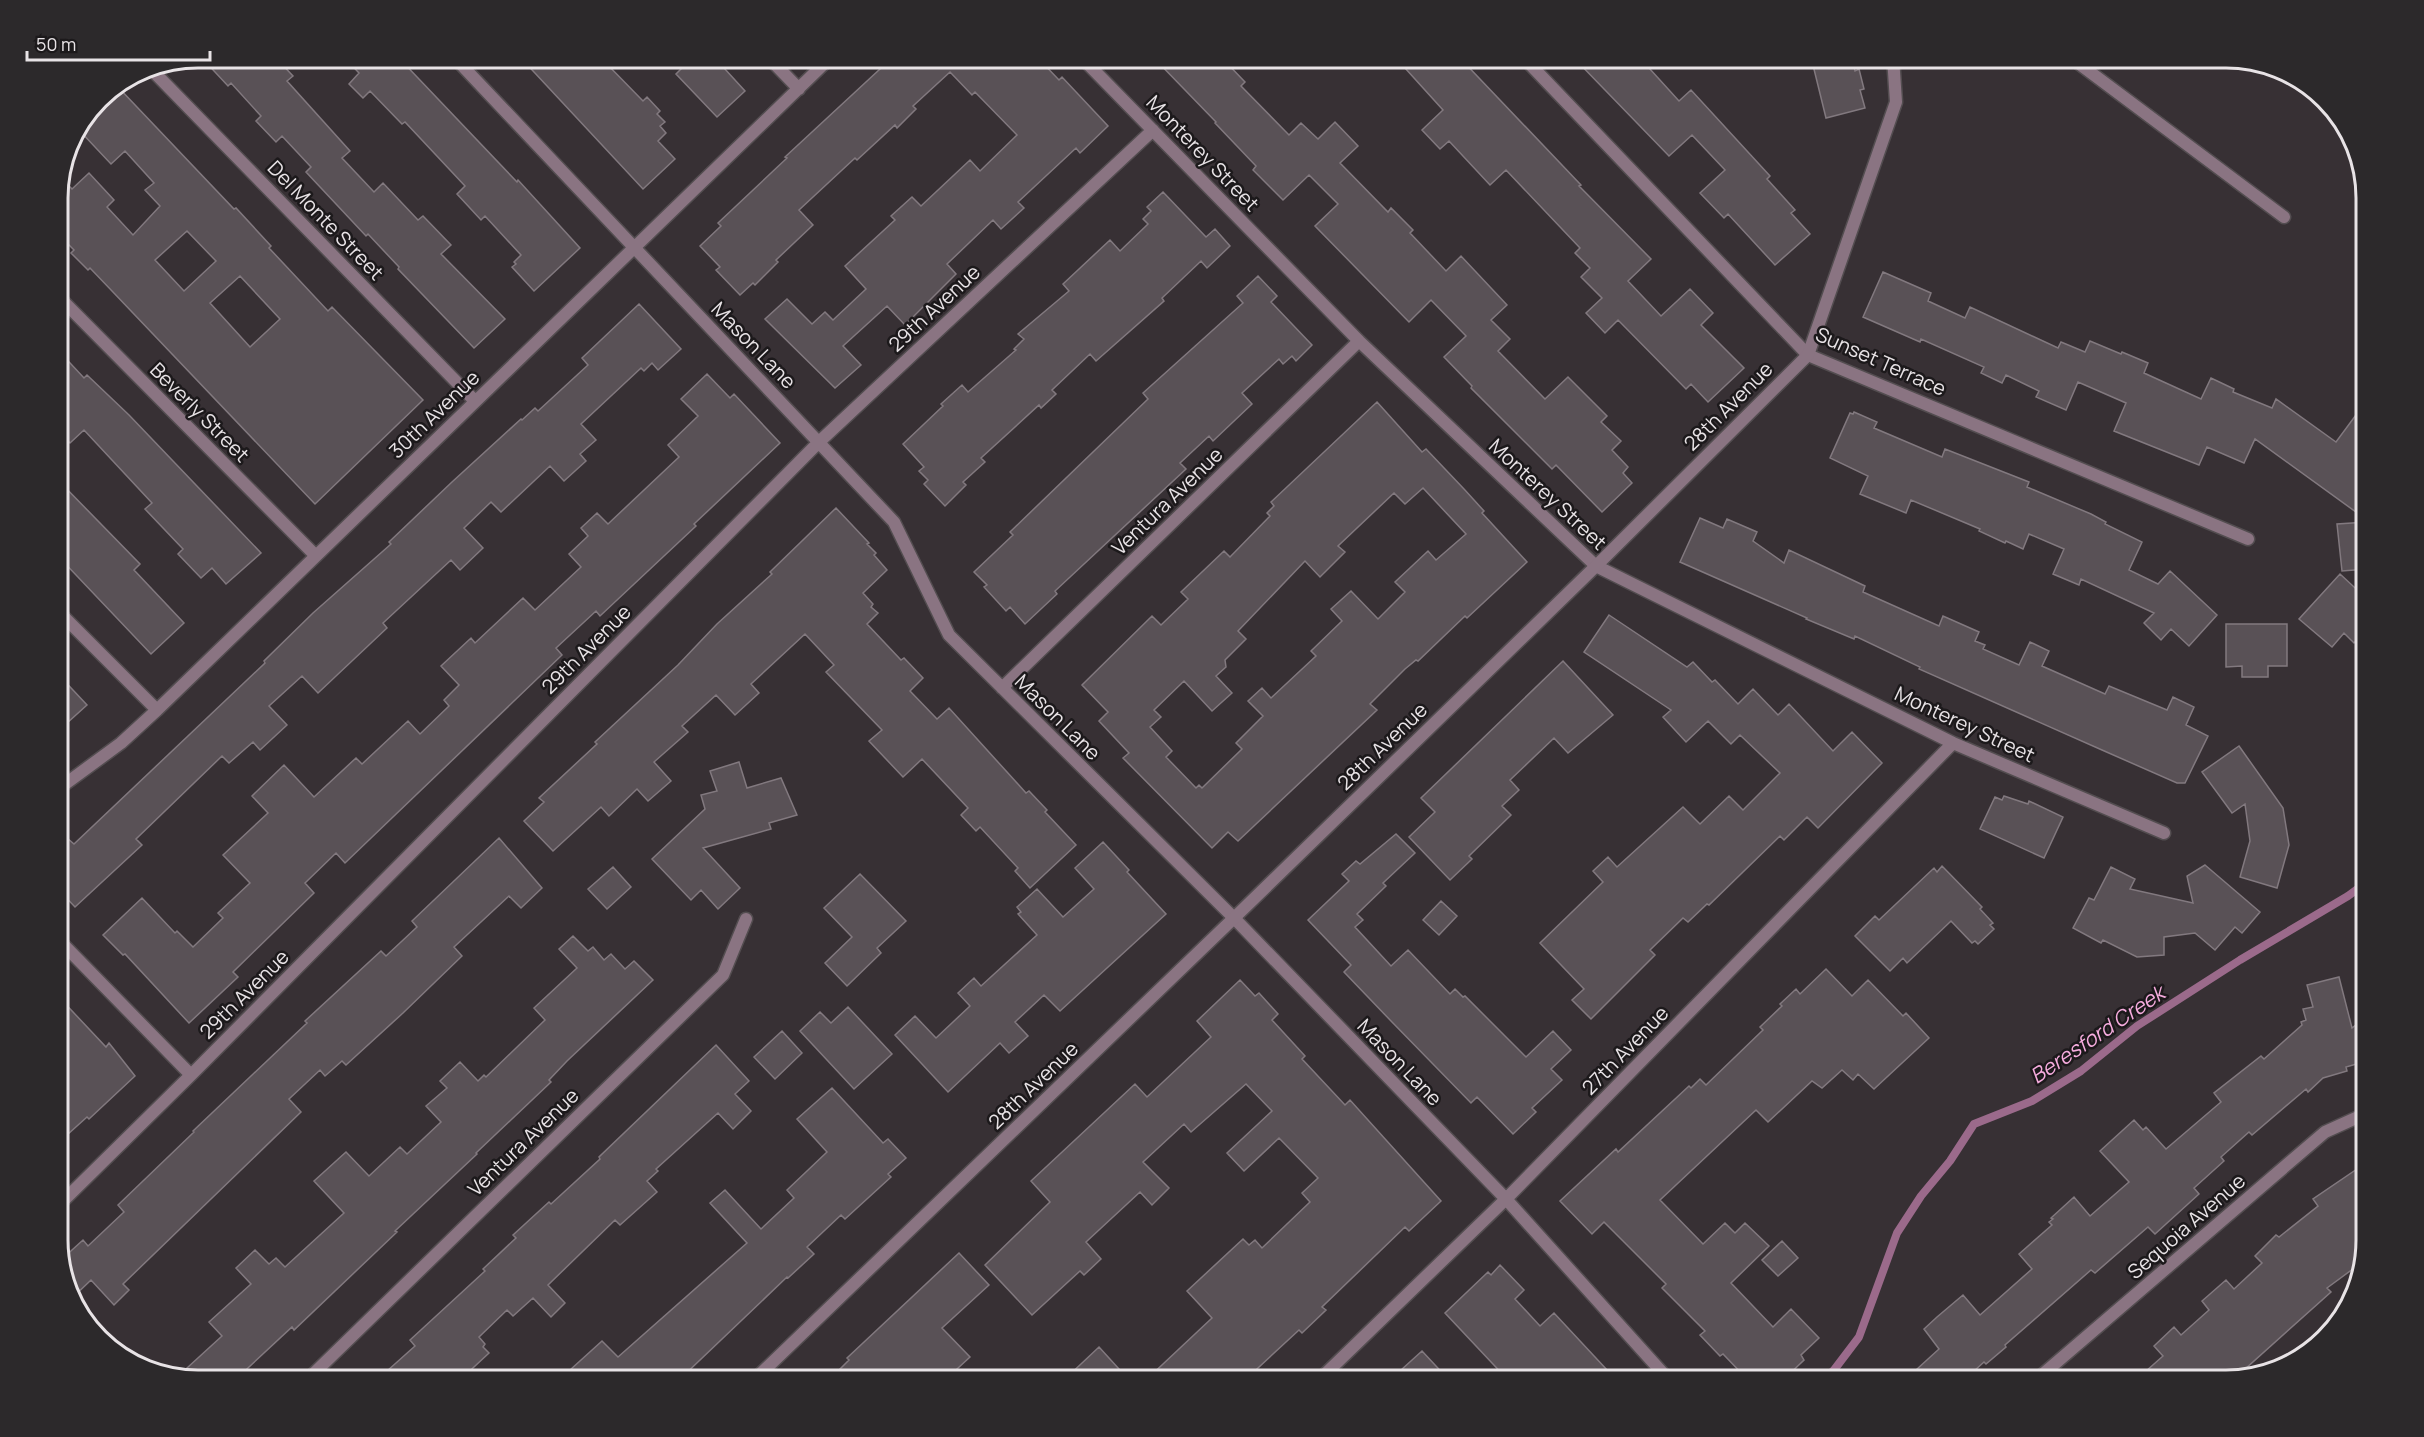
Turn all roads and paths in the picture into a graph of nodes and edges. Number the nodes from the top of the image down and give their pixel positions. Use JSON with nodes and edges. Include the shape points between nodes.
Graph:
{"nodes":[{"id":1,"x":464,"y":68,"type":"edge"},
{"id":2,"x":779,"y":68,"type":"edge"},
{"id":3,"x":820,"y":68,"type":"edge"},
{"id":4,"x":1092,"y":68,"type":"edge"},
{"id":5,"x":1534,"y":68,"type":"edge"},
{"id":6,"x":1894,"y":68,"type":"edge"},
{"id":7,"x":2085,"y":68,"type":"edge"},
{"id":8,"x":156,"y":74,"type":"edge"},
{"id":9,"x":799,"y":89,"type":"junction"},
{"id":10,"x":1154,"y":130,"type":"junction"},
{"id":11,"x":2284,"y":217,"type":"dead end"},
{"id":12,"x":634,"y":248,"type":"junction"},
{"id":13,"x":68,"y":306,"type":"edge"},
{"id":14,"x":1359,"y":341,"type":"junction"},
{"id":15,"x":1808,"y":355,"type":"junction"},
{"id":16,"x":475,"y":401,"type":"junction"},
{"id":17,"x":819,"y":442,"type":"junction"},
{"id":18,"x":2248,"y":539,"type":"dead end"},
{"id":19,"x":316,"y":556,"type":"junction"},
{"id":20,"x":1596,"y":566,"type":"junction"},
{"id":21,"x":68,"y":621,"type":"edge"},
{"id":22,"x":1002,"y":688,"type":"junction"},
{"id":23,"x":157,"y":710,"type":"junction"},
{"id":24,"x":1953,"y":742,"type":"junction"},
{"id":25,"x":68,"y":782,"type":"edge"},
{"id":26,"x":2164,"y":833,"type":"dead end"},
{"id":27,"x":1234,"y":918,"type":"junction"},
{"id":28,"x":746,"y":919,"type":"dead end"},
{"id":29,"x":68,"y":950,"type":"edge"},
{"id":30,"x":191,"y":1075,"type":"junction"},
{"id":31,"x":2356,"y":1118,"type":"edge"},
{"id":32,"x":68,"y":1196,"type":"edge"},
{"id":33,"x":1506,"y":1199,"type":"junction"},
{"id":34,"x":317,"y":1370,"type":"edge"},
{"id":35,"x":764,"y":1370,"type":"edge"},
{"id":36,"x":1329,"y":1370,"type":"edge"},
{"id":37,"x":1660,"y":1370,"type":"edge"},
{"id":38,"x":2048,"y":1370,"type":"edge"}],
"edges":[{"from":1,"to":12,"type":"street","name":"Mason Lane"},
{"from":2,"to":9,"type":"street"},
{"from":3,"to":9,"type":"street","name":"30th Avenue"},
{"from":4,"to":10,"type":"street","name":"Monterey Street"},
{"from":5,"to":15,"type":"street","name":"Sunset Terrace"},
{"from":6,"to":15,"type":"street","name":"28th Avenue","via":[[1896,102]]},
{"from":7,"to":11,"type":"street"},
{"from":8,"to":16,"type":"street","name":"Del Monte Street"},
{"from":9,"to":12,"type":"street","name":"30th Avenue"},
{"from":10,"to":14,"type":"street","name":"Monterey Street"},
{"from":10,"to":17,"type":"street","name":"29th Avenue"},
{"from":12,"to":16,"type":"street","name":"30th Avenue"},
{"from":12,"to":17,"type":"street","name":"Mason Lane"},
{"from":13,"to":19,"type":"street","name":"Beverly Street"},
{"from":14,"to":20,"type":"street","name":"Monterey Street"},
{"from":14,"to":22,"type":"street","name":"Ventura Avenue"},
{"from":15,"to":18,"type":"street","name":"Sunset Terrace"},
{"from":15,"to":20,"type":"street","name":"28th Avenue"},
{"from":16,"to":19,"type":"street","name":"30th Avenue"},
{"from":17,"to":22,"type":"street","name":"Mason Lane","via":[[894,522],[949,635]]},
{"from":17,"to":30,"type":"street","name":"29th Avenue"},
{"from":19,"to":23,"type":"street","name":"30th Avenue"},
{"from":20,"to":24,"type":"street","name":"Monterey Street"},
{"from":20,"to":27,"type":"street","name":"28th Avenue"},
{"from":21,"to":23,"type":"street"},
{"from":22,"to":27,"type":"street","name":"Mason Lane"},
{"from":23,"to":25,"type":"street","name":"30th Avenue","via":[[121,743]]},
{"from":24,"to":26,"type":"street","name":"Monterey Street"},
{"from":24,"to":33,"type":"street","name":"27th Avenue"},
{"from":27,"to":33,"type":"street","name":"Mason Lane"},
{"from":27,"to":35,"type":"street","name":"28th Avenue"},
{"from":28,"to":34,"type":"street","name":"Ventura Avenue","via":[[723,975]]},
{"from":29,"to":30,"type":"street"},
{"from":30,"to":32,"type":"street","name":"29th Avenue"},
{"from":31,"to":38,"type":"street","name":"Sequoia Avenue","via":[[2325,1132]]},
{"from":33,"to":36,"type":"street","name":"27th Avenue"},
{"from":33,"to":37,"type":"street","name":"Mason Lane"}]}
